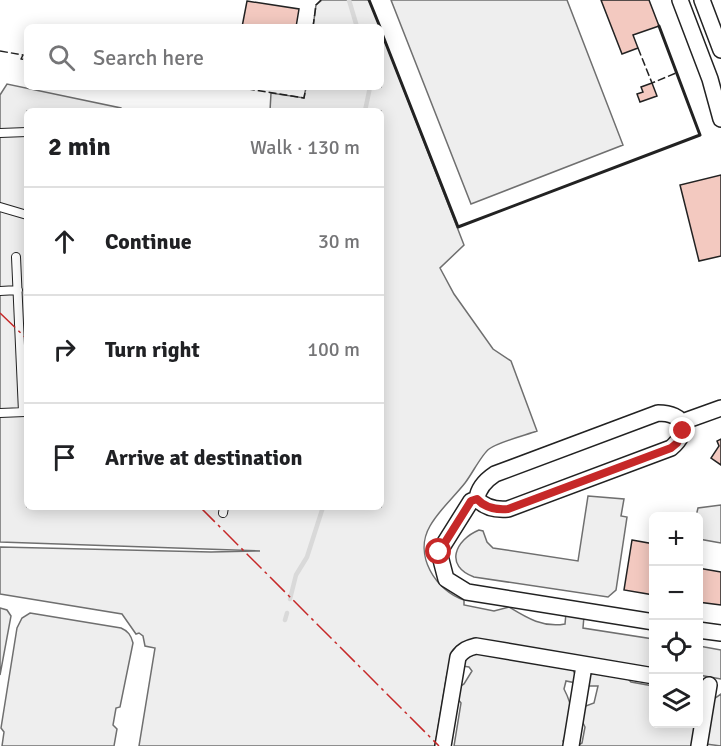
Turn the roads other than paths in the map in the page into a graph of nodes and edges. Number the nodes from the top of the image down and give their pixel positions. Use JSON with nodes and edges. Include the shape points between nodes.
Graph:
{"nodes":[{"id":1,"x":680,"y":0,"type":"edge"},
{"id":2,"x":702,"y":0,"type":"edge"},
{"id":3,"x":721,"y":50,"type":"edge"},
{"id":4,"x":721,"y":119,"type":"edge"},
{"id":5,"x":24,"y":132,"type":"edge"},
{"id":6,"x":0,"y":133,"type":"edge"},
{"id":7,"x":0,"y":207,"type":"edge"},
{"id":8,"x":24,"y":214,"type":"edge"},
{"id":9,"x":16,"y":257,"type":"dead end"},
{"id":10,"x":18,"y":290,"type":"junction"},
{"id":11,"x":0,"y":291,"type":"edge"},
{"id":12,"x":24,"y":395,"type":"edge"},
{"id":13,"x":721,"y":408,"type":"edge"},
{"id":14,"x":24,"y":412,"type":"edge"},
{"id":15,"x":0,"y":413,"type":"edge"},
{"id":16,"x":682,"y":422,"type":"junction"},
{"id":17,"x":477,"y":499,"type":"junction"},
{"id":18,"x":649,"y":621,"type":"edge"},
{"id":19,"x":703,"y":631,"type":"edge"},
{"id":20,"x":721,"y":633,"type":"edge"},
{"id":21,"x":585,"y":666,"type":"junction"},
{"id":22,"x":649,"y":675,"type":"edge"},
{"id":23,"x":710,"y":685,"type":"edge"},
{"id":24,"x":443,"y":746,"type":"edge"},
{"id":25,"x":571,"y":746,"type":"edge"},
{"id":26,"x":699,"y":746,"type":"edge"}],
"edges":[{"from":1,"to":4,"type":"street"},
{"from":2,"to":3,"type":"street"},
{"from":5,"to":6,"type":"lane"},
{"from":7,"to":8,"type":"lane"},
{"from":9,"to":10,"type":"lane"},
{"from":10,"to":11,"type":"lane"},
{"from":10,"to":12,"type":"lane"},
{"from":13,"to":16,"type":"street"},
{"from":14,"to":15,"type":"lane"},
{"from":16,"to":17,"type":"street","via":[[673,415],[658,413],[516,466],[488,478]]},
{"from":16,"to":17,"type":"street","via":[[681,437],[671,448],[500,510],[483,506]]},
{"from":17,"to":18,"type":"street","via":[[471,501],[439,552],[446,579],[467,592]]},
{"from":19,"to":20,"type":"street"},
{"from":21,"to":22,"type":"street"},
{"from":21,"to":24,"type":"street","via":[[476,646],[462,651]]},
{"from":21,"to":25,"type":"street"},
{"from":23,"to":26,"type":"street"}]}
